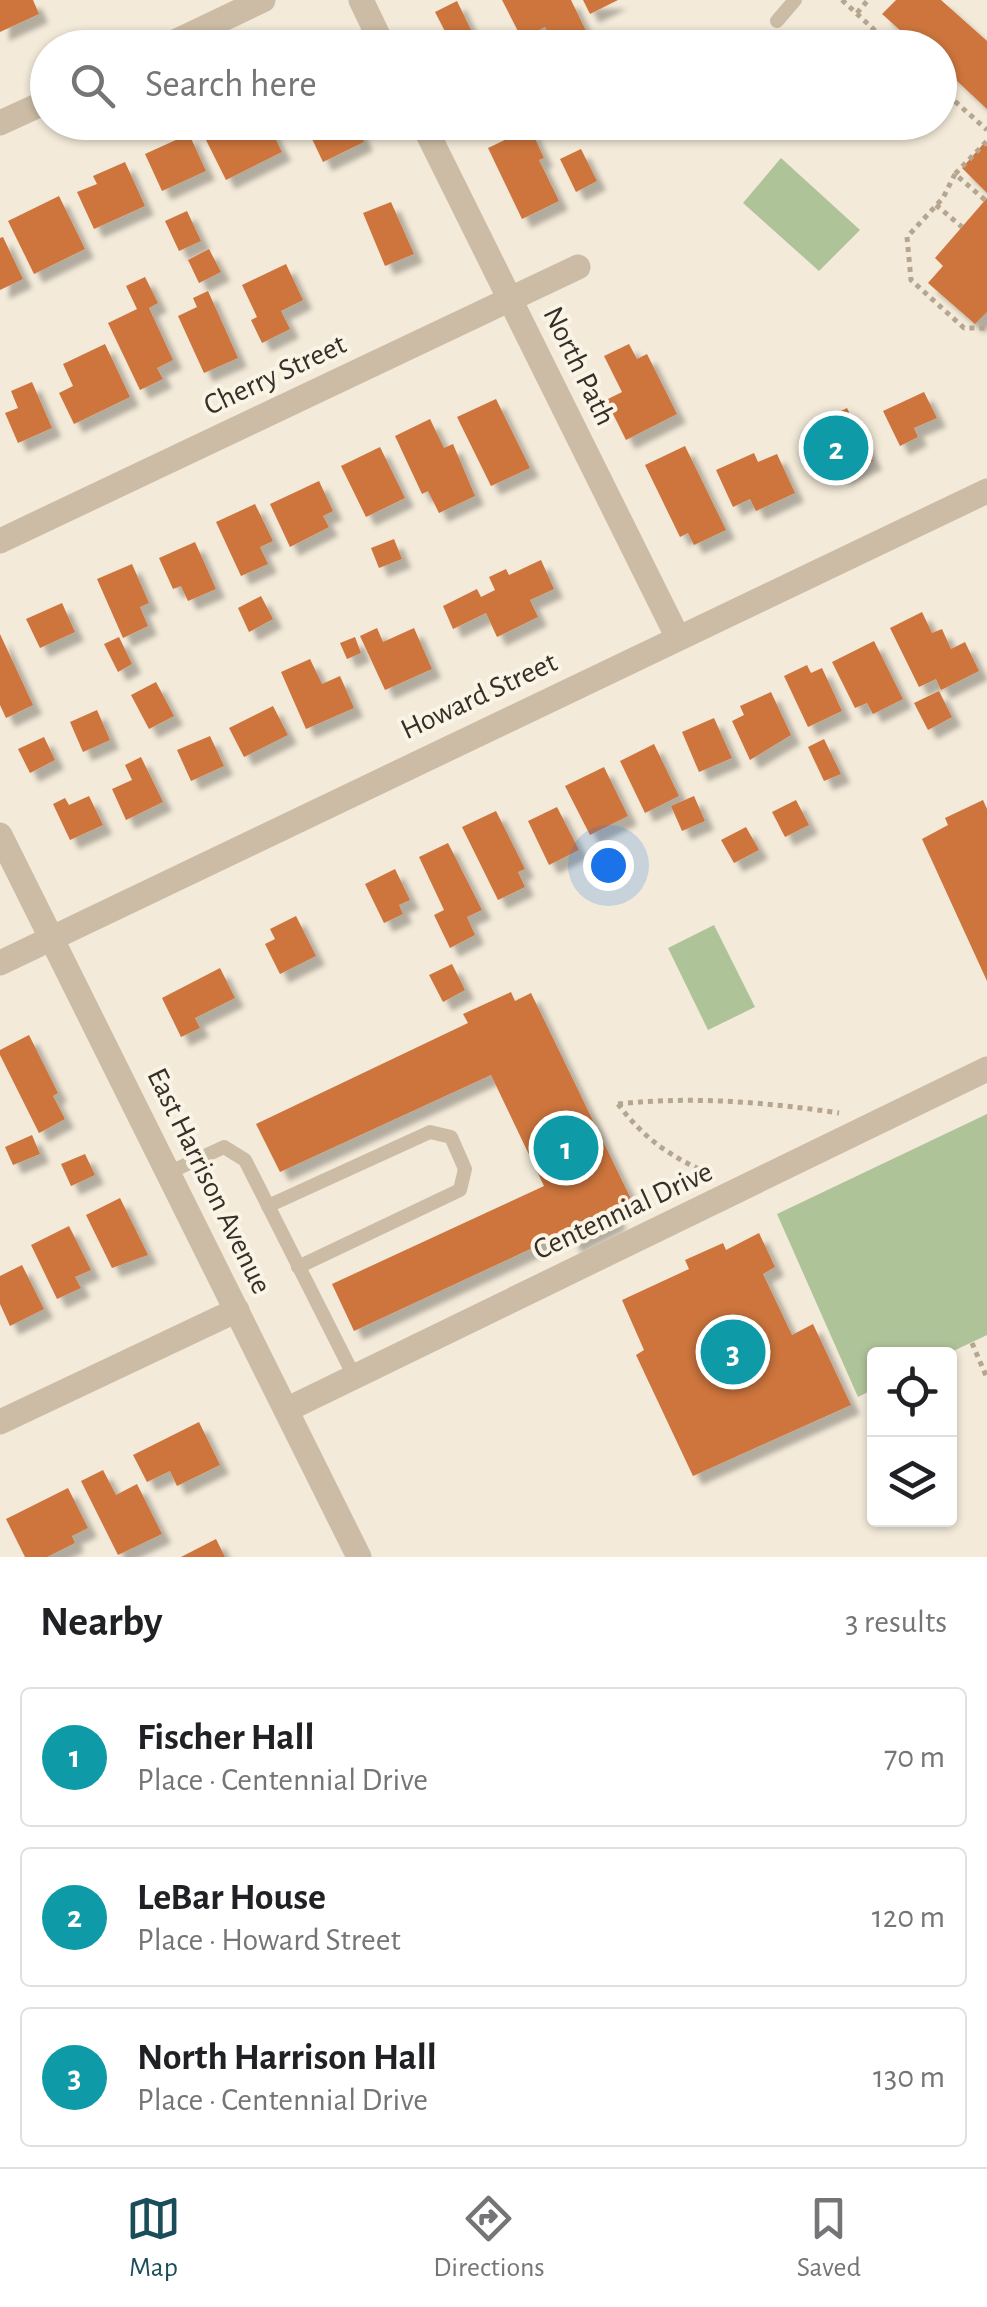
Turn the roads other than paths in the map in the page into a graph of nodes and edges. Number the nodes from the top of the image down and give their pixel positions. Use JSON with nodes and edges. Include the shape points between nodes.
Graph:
{"nodes":[{"id":1,"x":264,"y":0,"type":"edge"},
{"id":2,"x":360,"y":0,"type":"edge"},
{"id":3,"x":795,"y":0,"type":"edge"},
{"id":4,"x":777,"y":21,"type":"dead end"},
{"id":5,"x":200,"y":30,"type":"edge"},
{"id":6,"x":375,"y":30,"type":"edge"},
{"id":7,"x":30,"y":109,"type":"edge"},
{"id":8,"x":0,"y":123,"type":"edge"},
{"id":9,"x":431,"y":140,"type":"edge"},
{"id":10,"x":578,"y":267,"type":"dead end"},
{"id":11,"x":510,"y":300,"type":"junction"},
{"id":12,"x":987,"y":491,"type":"edge"},
{"id":13,"x":0,"y":542,"type":"edge"},
{"id":14,"x":678,"y":638,"type":"junction"},
{"id":15,"x":0,"y":835,"type":"edge"},
{"id":16,"x":52,"y":939,"type":"junction"},
{"id":17,"x":0,"y":963,"type":"edge"},
{"id":18,"x":987,"y":1069,"type":"edge"},
{"id":19,"x":168,"y":1173,"type":"junction"},
{"id":20,"x":268,"y":1206,"type":"junction"},
{"id":21,"x":298,"y":1266,"type":"junction"},
{"id":22,"x":236,"y":1310,"type":"junction"},
{"id":23,"x":353,"y":1374,"type":"junction"},
{"id":24,"x":286,"y":1410,"type":"junction"},
{"id":25,"x":0,"y":1422,"type":"edge"},
{"id":26,"x":359,"y":1557,"type":"edge"}],
"edges":[{"from":1,"to":5,"type":"street"},
{"from":2,"to":6,"type":"street"},
{"from":3,"to":4,"type":"lane"},
{"from":7,"to":8,"type":"street"},
{"from":9,"to":11,"type":"street","name":"North Path"},
{"from":10,"to":11,"type":"street","name":"Cherry Street"},
{"from":11,"to":13,"type":"street","name":"Cherry Street"},
{"from":11,"to":14,"type":"street","name":"North Path"},
{"from":12,"to":14,"type":"street","name":"Howard Street"},
{"from":14,"to":16,"type":"street","name":"Howard Street"},
{"from":15,"to":16,"type":"street","name":"East Harrison Avenue"},
{"from":16,"to":17,"type":"street","name":"Howard Street"},
{"from":16,"to":19,"type":"street","name":"East Harrison Avenue"},
{"from":18,"to":23,"type":"street","name":"Centennial Drive"},
{"from":19,"to":20,"type":"lane","via":[[224,1147],[245,1160]]},
{"from":19,"to":22,"type":"street","name":"East Harrison Avenue"},
{"from":20,"to":21,"type":"lane"},
{"from":20,"to":21,"type":"lane","via":[[430,1132],[451,1137],[466,1169],[460,1190]]},
{"from":21,"to":23,"type":"lane"},
{"from":22,"to":24,"type":"street","name":"East Harrison Avenue"},
{"from":22,"to":25,"type":"street"},
{"from":23,"to":24,"type":"street","name":"Centennial Drive"},
{"from":24,"to":26,"type":"street","name":"East Harrison Avenue"}]}
